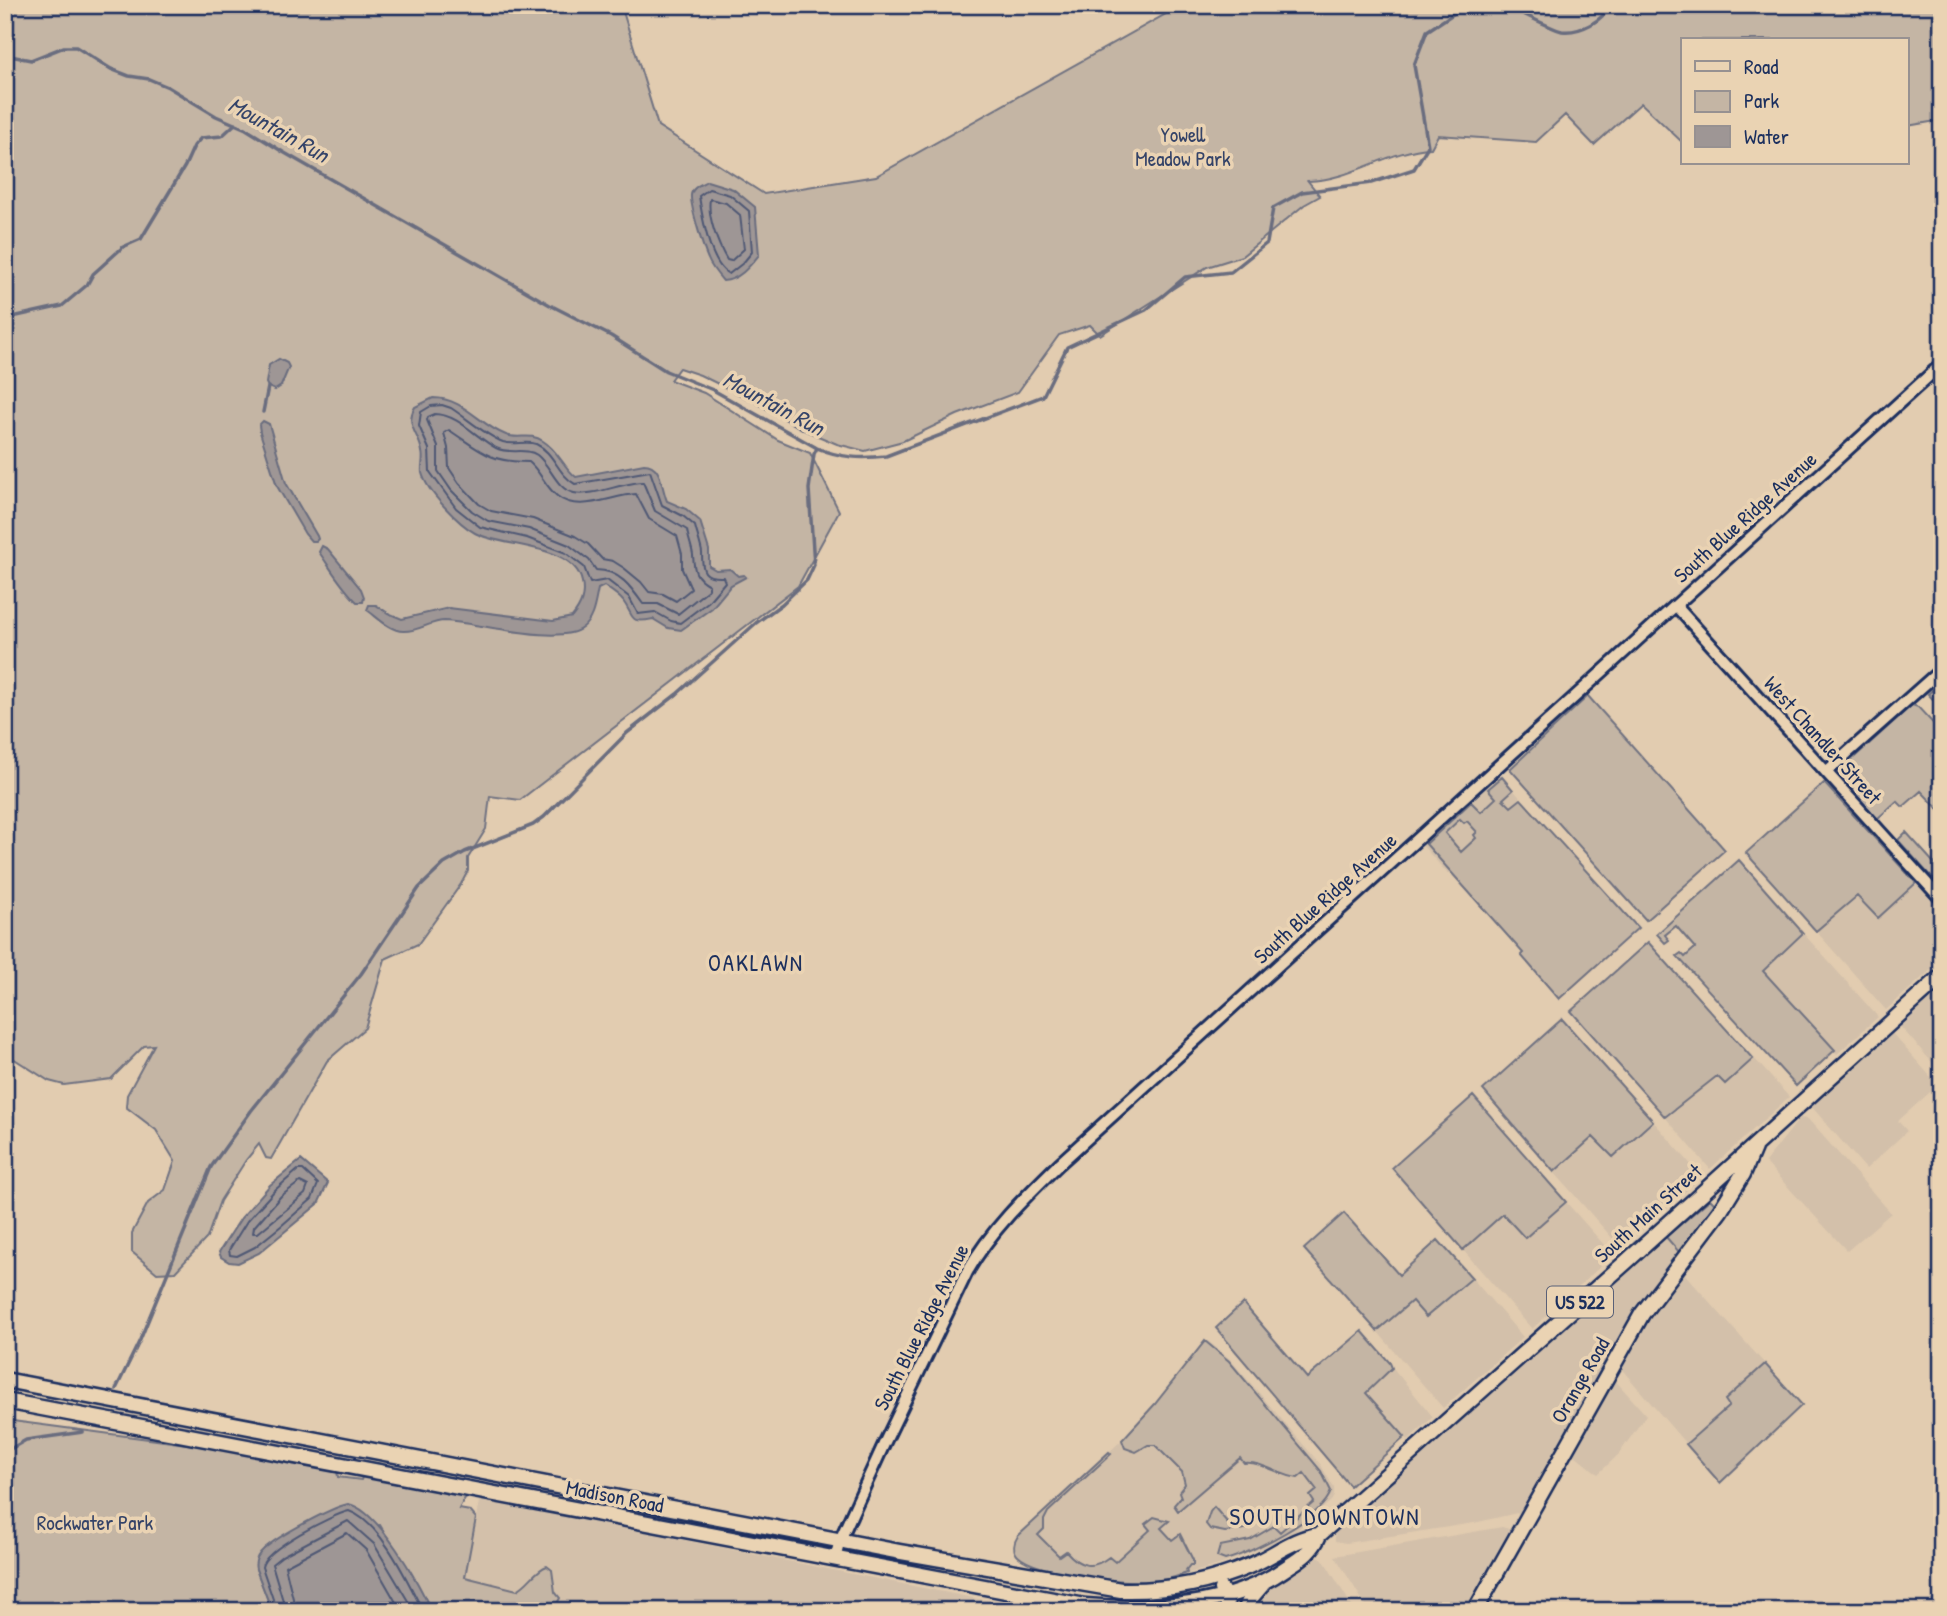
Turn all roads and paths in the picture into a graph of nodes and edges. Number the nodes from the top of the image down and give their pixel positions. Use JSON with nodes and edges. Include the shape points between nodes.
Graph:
{"nodes":[{"id":1,"x":1942,"y":364,"type":"edge"},
{"id":2,"x":1676,"y":606,"type":"junction"},
{"id":3,"x":1942,"y":669,"type":"edge"},
{"id":4,"x":1826,"y":772,"type":"junction"},
{"id":5,"x":1942,"y":900,"type":"edge"},
{"id":6,"x":1942,"y":976,"type":"edge"},
{"id":7,"x":1756,"y":1143,"type":"junction"},
{"id":8,"x":5,"y":1380,"type":"edge"},
{"id":9,"x":5,"y":1401,"type":"edge"},
{"id":10,"x":1319,"y":1535,"type":"junction"},
{"id":11,"x":840,"y":1540,"type":"junction"},
{"id":12,"x":835,"y":1559,"type":"junction"},
{"id":13,"x":1214,"y":1579,"type":"junction"},
{"id":14,"x":1266,"y":1581,"type":"junction"},
{"id":15,"x":1222,"y":1601,"type":"edge"},
{"id":16,"x":1159,"y":1609,"type":"edge"},
{"id":17,"x":1228,"y":1611,"type":"edge"},
{"id":18,"x":1245,"y":1611,"type":"edge"},
{"id":19,"x":1475,"y":1611,"type":"edge"}],
"edges":[{"from":1,"to":2,"type":"street","name":"South Blue Ridge Avenue"},
{"from":2,"to":4,"type":"street","name":"West Chandler Street"},
{"from":2,"to":11,"type":"street","name":"South Blue Ridge Avenue","via":[[1003,1219],[967,1272]]},
{"from":3,"to":4,"type":"street"},
{"from":4,"to":5,"type":"street","name":"West Chandler Street"},
{"from":6,"to":7,"type":"main road","name":"South Main Street","number":"US 522"},
{"from":7,"to":10,"type":"main road","name":"South Main Street","number":"US 522"},
{"from":7,"to":19,"type":"main road","name":"Orange Road","via":[[1720,1211],[1642,1314]]},
{"from":8,"to":11,"type":"main road","name":"Madison Road"},
{"from":9,"to":12,"type":"main road","name":"Madison Road"},
{"from":10,"to":13,"type":"main road","name":"South Main Street","number":"US 522","via":[[1301,1538]]},
{"from":10,"to":14,"type":"main road","name":"South Main Street","number":"US 522","via":[[1310,1550]]},
{"from":11,"to":12,"type":"street","name":"South Blue Ridge Avenue"},
{"from":11,"to":13,"type":"main road","name":"Madison Road","via":[[1121,1590],[1173,1589]]},
{"from":12,"to":16,"type":"main road","name":"Madison Road","via":[[1085,1606]]},
{"from":13,"to":15,"type":"main road"},
{"from":14,"to":15,"type":"main road","name":"South Main Street"},
{"from":14,"to":18,"type":"main road","number":"US 522"},
{"from":15,"to":16,"type":"main road","name":"Madison Road"},
{"from":15,"to":17,"type":"main road"}]}
